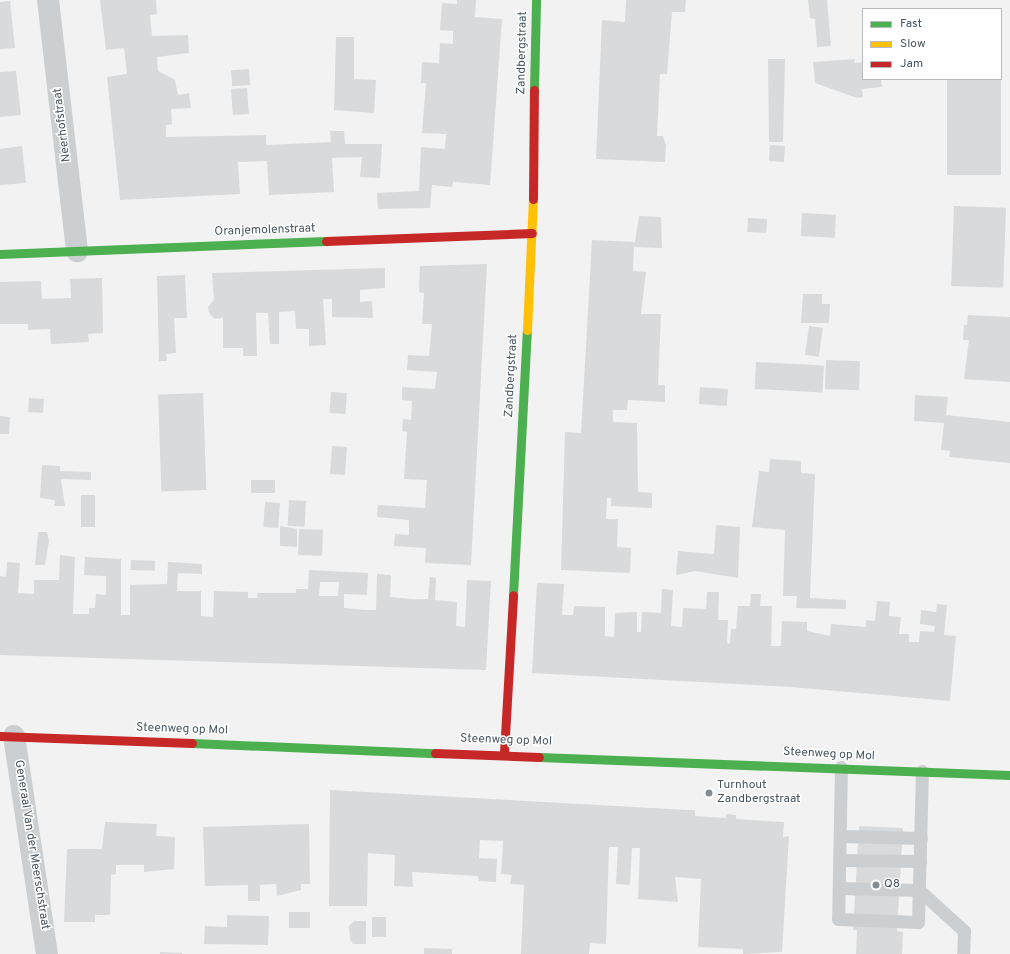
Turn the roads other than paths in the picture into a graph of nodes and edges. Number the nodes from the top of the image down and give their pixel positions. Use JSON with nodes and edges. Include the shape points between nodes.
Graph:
{"nodes":[{"id":1,"x":48,"y":0,"type":"edge"},
{"id":2,"x":536,"y":0,"type":"edge"},
{"id":3,"x":532,"y":233,"type":"junction"},
{"id":4,"x":77,"y":251,"type":"junction"},
{"id":5,"x":0,"y":254,"type":"edge"},
{"id":6,"x":7,"y":736,"type":"edge"},
{"id":7,"x":504,"y":753,"type":"junction"},
{"id":8,"x":841,"y":767,"type":"junction"},
{"id":9,"x":922,"y":771,"type":"junction"},
{"id":10,"x":1010,"y":775,"type":"edge"},
{"id":11,"x":840,"y":836,"type":"junction"},
{"id":12,"x":921,"y":838,"type":"junction"},
{"id":13,"x":840,"y":860,"type":"junction"},
{"id":14,"x":920,"y":861,"type":"junction"},
{"id":15,"x":839,"y":888,"type":"junction"},
{"id":16,"x":919,"y":890,"type":"junction"},
{"id":17,"x":47,"y":954,"type":"edge"},
{"id":18,"x":963,"y":954,"type":"edge"}],
"edges":[{"from":1,"to":4,"type":"street","name":"Neerhofstraat"},
{"from":2,"to":3,"type":"street","name":"Zandbergstraat"},
{"from":3,"to":4,"type":"street","name":"Oranjemolenstraat"},
{"from":3,"to":7,"type":"street","name":"Zandbergstraat"},
{"from":4,"to":5,"type":"street","name":"Oranjemolenstraat"},
{"from":6,"to":7,"type":"street","name":"Steenweg op Mol"},
{"from":6,"to":17,"type":"street","name":"Generaal Van der Meerschstraat"},
{"from":7,"to":8,"type":"street","name":"Steenweg op Mol"},
{"from":8,"to":9,"type":"street","name":"Steenweg op Mol"},
{"from":8,"to":11,"type":"lane"},
{"from":9,"to":10,"type":"street","name":"Steenweg op Mol"},
{"from":9,"to":12,"type":"lane"},
{"from":11,"to":12,"type":"lane"},
{"from":11,"to":13,"type":"lane"},
{"from":12,"to":14,"type":"lane"},
{"from":13,"to":14,"type":"lane"},
{"from":13,"to":15,"type":"lane"},
{"from":14,"to":16,"type":"lane"},
{"from":15,"to":16,"type":"lane"},
{"from":15,"to":16,"type":"lane","via":[[838,920],[918,922]]},
{"from":16,"to":18,"type":"lane","via":[[964,931]]}]}
